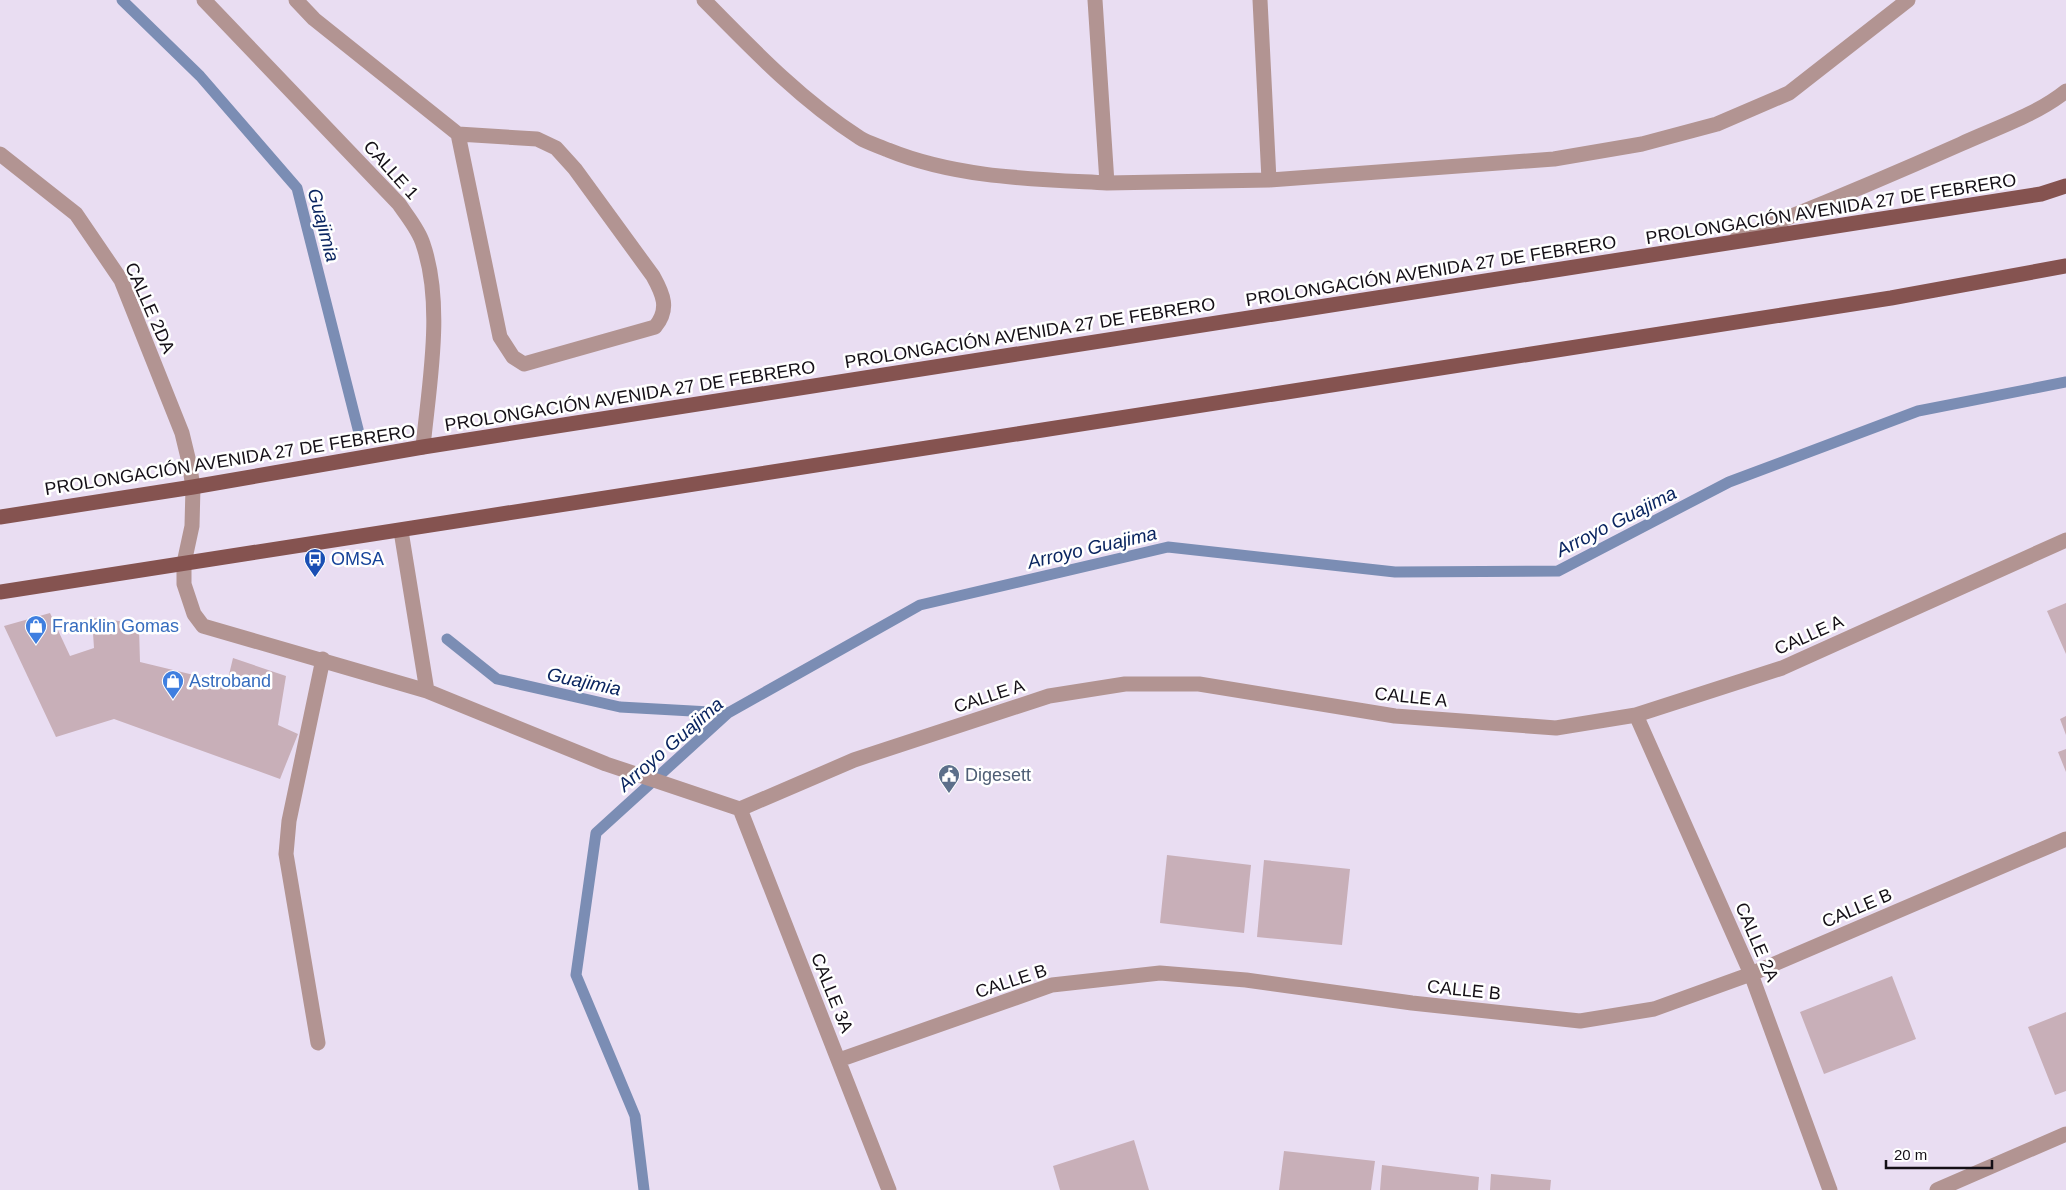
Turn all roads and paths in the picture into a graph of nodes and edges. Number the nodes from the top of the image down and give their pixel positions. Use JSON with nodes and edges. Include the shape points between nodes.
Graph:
{"nodes":[{"id":1,"x":204,"y":0,"type":"edge"},
{"id":2,"x":296,"y":0,"type":"edge"},
{"id":3,"x":704,"y":0,"type":"edge"},
{"id":4,"x":1095,"y":0,"type":"edge"},
{"id":5,"x":1260,"y":0,"type":"edge"},
{"id":6,"x":1908,"y":0,"type":"edge"},
{"id":7,"x":2066,"y":91,"type":"edge"},
{"id":8,"x":458,"y":134,"type":"junction"},
{"id":9,"x":0,"y":154,"type":"edge"},
{"id":10,"x":1269,"y":180,"type":"junction"},
{"id":11,"x":1107,"y":183,"type":"junction"},
{"id":12,"x":2066,"y":186,"type":"edge"},
{"id":13,"x":1718,"y":245,"type":"junction"},
{"id":14,"x":2066,"y":266,"type":"edge"},
{"id":15,"x":423,"y":447,"type":"junction"},
{"id":16,"x":192,"y":488,"type":"junction"},
{"id":17,"x":0,"y":517,"type":"edge"},
{"id":18,"x":400,"y":531,"type":"junction"},
{"id":19,"x":2066,"y":540,"type":"edge"},
{"id":20,"x":184,"y":563,"type":"junction"},
{"id":21,"x":0,"y":592,"type":"edge"},
{"id":22,"x":323,"y":659,"type":"junction"},
{"id":23,"x":427,"y":691,"type":"junction"},
{"id":24,"x":1636,"y":715,"type":"junction"},
{"id":25,"x":740,"y":809,"type":"junction"},
{"id":26,"x":2066,"y":839,"type":"edge"},
{"id":27,"x":1751,"y":974,"type":"junction"},
{"id":28,"x":318,"y":1043,"type":"dead end"},
{"id":29,"x":839,"y":1060,"type":"junction"},
{"id":30,"x":2066,"y":1134,"type":"edge"},
{"id":31,"x":889,"y":1190,"type":"edge"},
{"id":32,"x":1830,"y":1190,"type":"edge"},
{"id":33,"x":1937,"y":1190,"type":"edge"}],
"edges":[{"from":1,"to":15,"type":"street","name":"CALLE 1","via":[[399,204],[423,243],[435,324]]},
{"from":2,"to":8,"type":"street","via":[[314,19]]},
{"from":3,"to":11,"type":"street","via":[[784,81],[861,139],[943,169]]},
{"from":4,"to":11,"type":"street"},
{"from":5,"to":10,"type":"street"},
{"from":6,"to":10,"type":"street","via":[[1789,93],[1717,124],[1642,144],[1554,159]]},
{"from":7,"to":13,"type":"street","via":[[2018,118],[1846,196]]},
{"from":8,"to":8,"type":"street","via":[[537,139],[556,148],[575,169],[664,294],[665,310],[655,327],[524,364],[513,357],[500,337]]},
{"from":9,"to":16,"type":"street","name":"CALLE 2DA","via":[[76,214],[121,280],[182,433]]},
{"from":10,"to":11,"type":"street"},
{"from":12,"to":13,"type":"main road","name":"PROLONGACIÓN AVENIDA 27 DE FEBRERO","via":[[2042,194]]},
{"from":13,"to":15,"type":"main road","name":"PROLONGACIÓN AVENIDA 27 DE FEBRERO"},
{"from":14,"to":18,"type":"main road","via":[[1882,300]]},
{"from":15,"to":16,"type":"main road","name":"PROLONGACIÓN AVENIDA 27 DE FEBRERO"},
{"from":16,"to":17,"type":"main road","name":"PROLONGACIÓN AVENIDA 27 DE FEBRERO"},
{"from":16,"to":20,"type":"street","name":"CALLE 2DA","via":[[192,526]]},
{"from":18,"to":20,"type":"main road"},
{"from":18,"to":23,"type":"street"},
{"from":19,"to":24,"type":"street","name":"CALLE A","via":[[1782,668]]},
{"from":20,"to":21,"type":"main road"},
{"from":20,"to":22,"type":"street","name":"CALLE 2DA","via":[[184,584],[194,614],[203,626]]},
{"from":22,"to":23,"type":"street"},
{"from":22,"to":28,"type":"street","via":[[288,821],[286,854]]},
{"from":23,"to":25,"type":"street","via":[[606,764]]},
{"from":24,"to":25,"type":"street","name":"CALLE A","via":[[1556,728],[1395,716],[1199,684],[1125,684],[1040,699],[854,760]]},
{"from":24,"to":27,"type":"street","name":"CALLE 2A"},
{"from":25,"to":29,"type":"street","name":"CALLE 3A"},
{"from":26,"to":27,"type":"street","name":"CALLE B"},
{"from":27,"to":29,"type":"street","name":"CALLE B","via":[[1654,1009],[1580,1021],[1412,1003],[1246,980],[1160,973],[1052,985]]},
{"from":27,"to":32,"type":"street","name":"CALLE 2A"},
{"from":29,"to":31,"type":"street","name":"CALLE 3A"},
{"from":30,"to":33,"type":"street"}]}
